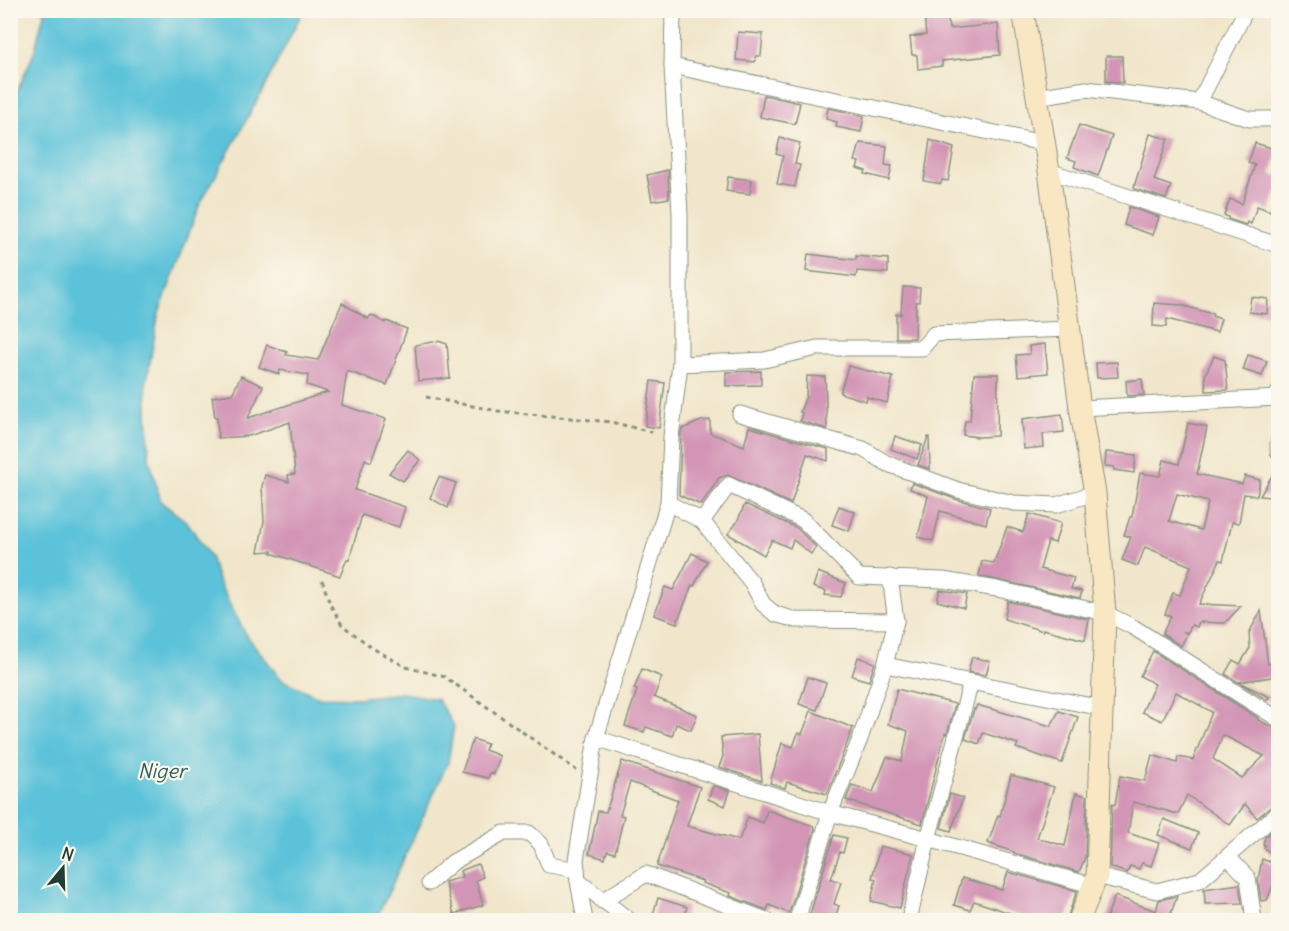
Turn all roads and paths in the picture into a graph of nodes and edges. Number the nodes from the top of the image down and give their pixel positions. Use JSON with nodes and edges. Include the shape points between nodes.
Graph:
{"nodes":[{"id":1,"x":673,"y":10,"type":"edge"},
{"id":2,"x":1023,"y":10,"type":"edge"},
{"id":3,"x":1246,"y":10,"type":"edge"},
{"id":4,"x":672,"y":66,"type":"junction"},
{"id":5,"x":1036,"y":97,"type":"junction"},
{"id":6,"x":1199,"y":102,"type":"junction"},
{"id":7,"x":1278,"y":119,"type":"edge"},
{"id":8,"x":1043,"y":143,"type":"junction"},
{"id":9,"x":1049,"y":171,"type":"junction"},
{"id":10,"x":1278,"y":245,"type":"edge"},
{"id":11,"x":1071,"y":329,"type":"junction"},
{"id":12,"x":680,"y":364,"type":"junction"},
{"id":13,"x":426,"y":397,"type":"dead end"},
{"id":14,"x":1278,"y":398,"type":"edge"},
{"id":15,"x":1080,"y":408,"type":"junction"},
{"id":16,"x":740,"y":414,"type":"dead end"},
{"id":17,"x":671,"y":437,"type":"junction"},
{"id":18,"x":1278,"y":443,"type":"edge"},
{"id":19,"x":1278,"y":451,"type":"edge"},
{"id":20,"x":1095,"y":493,"type":"junction"},
{"id":21,"x":669,"y":503,"type":"junction"},
{"id":22,"x":702,"y":521,"type":"junction"},
{"id":23,"x":890,"y":578,"type":"junction"},
{"id":24,"x":322,"y":580,"type":"dead end"},
{"id":25,"x":1105,"y":613,"type":"junction"},
{"id":26,"x":896,"y":621,"type":"junction"},
{"id":27,"x":885,"y":665,"type":"junction"},
{"id":28,"x":971,"y":682,"type":"junction"},
{"id":29,"x":1102,"y":708,"type":"junction"},
{"id":30,"x":1278,"y":719,"type":"edge"},
{"id":31,"x":596,"y":738,"type":"junction"},
{"id":32,"x":590,"y":780,"type":"junction"},
{"id":33,"x":830,"y":813,"type":"junction"},
{"id":34,"x":1278,"y":813,"type":"edge"},
{"id":35,"x":928,"y":839,"type":"junction"},
{"id":36,"x":1228,"y":857,"type":"junction"},
{"id":37,"x":577,"y":876,"type":"junction"},
{"id":38,"x":1095,"y":881,"type":"junction"},
{"id":39,"x":429,"y":883,"type":"dead end"},
{"id":40,"x":603,"y":901,"type":"junction"},
{"id":41,"x":585,"y":921,"type":"edge"},
{"id":42,"x":628,"y":921,"type":"edge"},
{"id":43,"x":766,"y":921,"type":"edge"},
{"id":44,"x":797,"y":921,"type":"edge"},
{"id":45,"x":909,"y":921,"type":"edge"},
{"id":46,"x":1079,"y":921,"type":"edge"},
{"id":47,"x":1254,"y":921,"type":"edge"}],
"edges":[{"from":1,"to":4,"type":"street"},
{"from":2,"to":5,"type":"street"},
{"from":3,"to":6,"type":"street"},
{"from":4,"to":8,"type":"street"},
{"from":4,"to":12,"type":"street","via":[[680,214]]},
{"from":5,"to":6,"type":"street","via":[[1086,89]]},
{"from":5,"to":8,"type":"street"},
{"from":6,"to":7,"type":"street","via":[[1250,119]]},
{"from":8,"to":9,"type":"street"},
{"from":9,"to":10,"type":"street"},
{"from":9,"to":11,"type":"street"},
{"from":11,"to":12,"type":"street","via":[[934,334],[922,348],[817,348],[764,360]]},
{"from":11,"to":15,"type":"street"},
{"from":12,"to":17,"type":"street"},
{"from":13,"to":17,"type":"path","via":[[498,411],[611,422]]},
{"from":14,"to":15,"type":"street"},
{"from":15,"to":20,"type":"street"},
{"from":16,"to":20,"type":"street","via":[[863,448],[888,464],[948,487],[1014,503],[1056,505]]},
{"from":17,"to":21,"type":"street"},
{"from":18,"to":19,"type":"street"},
{"from":20,"to":25,"type":"street"},
{"from":21,"to":22,"type":"street"},
{"from":21,"to":31,"type":"street"},
{"from":22,"to":23,"type":"street","via":[[729,485],[803,520],[859,577]]},
{"from":22,"to":26,"type":"street","via":[[752,583],[763,604],[775,614],[796,620]]},
{"from":23,"to":25,"type":"street","via":[[943,580]]},
{"from":23,"to":26,"type":"street"},
{"from":24,"to":32,"type":"path","via":[[342,625],[374,649],[406,667],[445,677]]},
{"from":25,"to":29,"type":"street"},
{"from":25,"to":30,"type":"street"},
{"from":26,"to":27,"type":"street"},
{"from":27,"to":28,"type":"street"},
{"from":27,"to":33,"type":"street","via":[[861,739]]},
{"from":28,"to":29,"type":"street"},
{"from":28,"to":35,"type":"street"},
{"from":29,"to":38,"type":"street"},
{"from":31,"to":32,"type":"street"},
{"from":31,"to":33,"type":"street"},
{"from":32,"to":37,"type":"street","via":[[576,860]]},
{"from":33,"to":35,"type":"street"},
{"from":33,"to":44,"type":"street"},
{"from":34,"to":36,"type":"street"},
{"from":35,"to":38,"type":"street"},
{"from":35,"to":45,"type":"street"},
{"from":36,"to":38,"type":"street","via":[[1200,880],[1157,891]]},
{"from":36,"to":47,"type":"street","via":[[1248,878]]},
{"from":37,"to":39,"type":"street","via":[[549,865],[541,844],[530,833],[504,833],[453,862]]},
{"from":37,"to":40,"type":"street"},
{"from":37,"to":41,"type":"street"},
{"from":38,"to":46,"type":"street"},
{"from":40,"to":42,"type":"street"},
{"from":40,"to":43,"type":"street","via":[[646,874]]}]}
